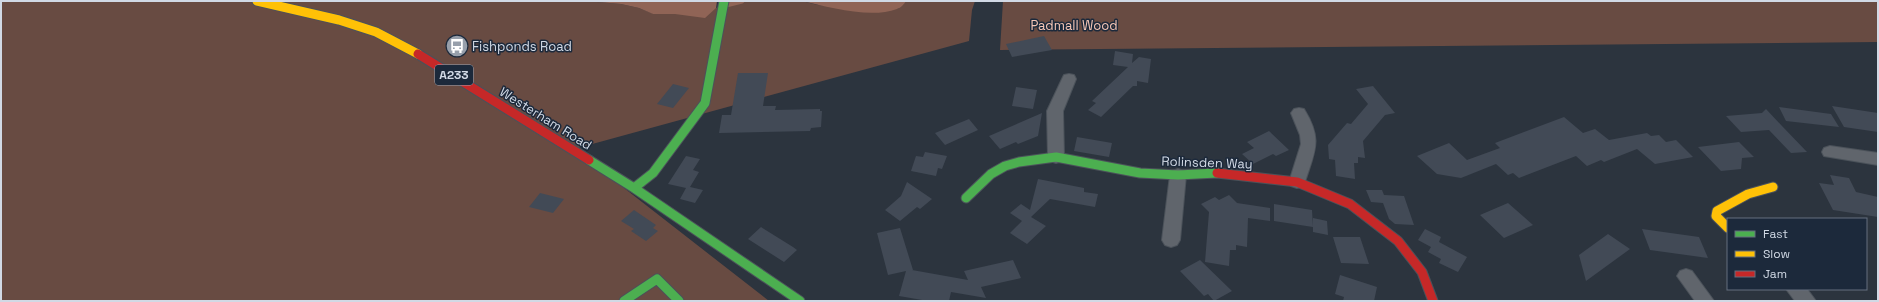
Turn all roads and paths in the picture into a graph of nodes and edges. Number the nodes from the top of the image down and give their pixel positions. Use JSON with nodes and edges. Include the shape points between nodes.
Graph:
{"nodes":[{"id":1,"x":257,"y":1,"type":"edge"},
{"id":2,"x":724,"y":1,"type":"edge"},
{"id":3,"x":1069,"y":79,"type":"dead end"},
{"id":4,"x":1299,"y":113,"type":"dead end"},
{"id":5,"x":1830,"y":152,"type":"dead end"},
{"id":6,"x":1056,"y":157,"type":"junction"},
{"id":7,"x":1878,"y":159,"type":"edge"},
{"id":8,"x":1178,"y":174,"type":"junction"},
{"id":9,"x":1297,"y":182,"type":"junction"},
{"id":10,"x":1773,"y":187,"type":"dead end"},
{"id":11,"x":634,"y":188,"type":"junction"},
{"id":12,"x":966,"y":198,"type":"dead end"},
{"id":13,"x":1727,"y":227,"type":"edge"},
{"id":14,"x":1171,"y":240,"type":"dead end"},
{"id":15,"x":1686,"y":276,"type":"dead end"},
{"id":16,"x":1796,"y":290,"type":"edge"},
{"id":17,"x":791,"y":299,"type":"edge"},
{"id":18,"x":624,"y":301,"type":"edge"},
{"id":19,"x":679,"y":301,"type":"edge"},
{"id":20,"x":1434,"y":301,"type":"edge"},
{"id":21,"x":1705,"y":301,"type":"edge"},
{"id":22,"x":1807,"y":301,"type":"edge"}],
"edges":[{"from":1,"to":11,"type":"street","name":"Westerham Road","number":"A233","via":[[339,20],[376,32],[433,62]]},
{"from":2,"to":11,"type":"street","via":[[705,103],[654,173]]},
{"from":3,"to":6,"type":"street","via":[[1055,111]]},
{"from":4,"to":9,"type":"street","via":[[1309,144]]},
{"from":5,"to":7,"type":"street"},
{"from":6,"to":8,"type":"street","name":"Rolinsden Way","via":[[1140,172]]},
{"from":6,"to":12,"type":"street","name":"Rolinsden Way","via":[[1005,166],[991,174]]},
{"from":8,"to":9,"type":"street","name":"Rolinsden Way","via":[[1227,173]]},
{"from":8,"to":14,"type":"street"},
{"from":9,"to":20,"type":"street","name":"Rolinsden Way","via":[[1350,204],[1398,241],[1422,272]]},
{"from":10,"to":13,"type":"street","via":[[1748,194],[1717,211],[1716,216]]},
{"from":11,"to":17,"type":"street","name":"Westerham Road","number":"A233"},
{"from":15,"to":21,"type":"street"},
{"from":16,"to":22,"type":"street"},
{"from":18,"to":19,"type":"street","via":[[657,279]]}]}
